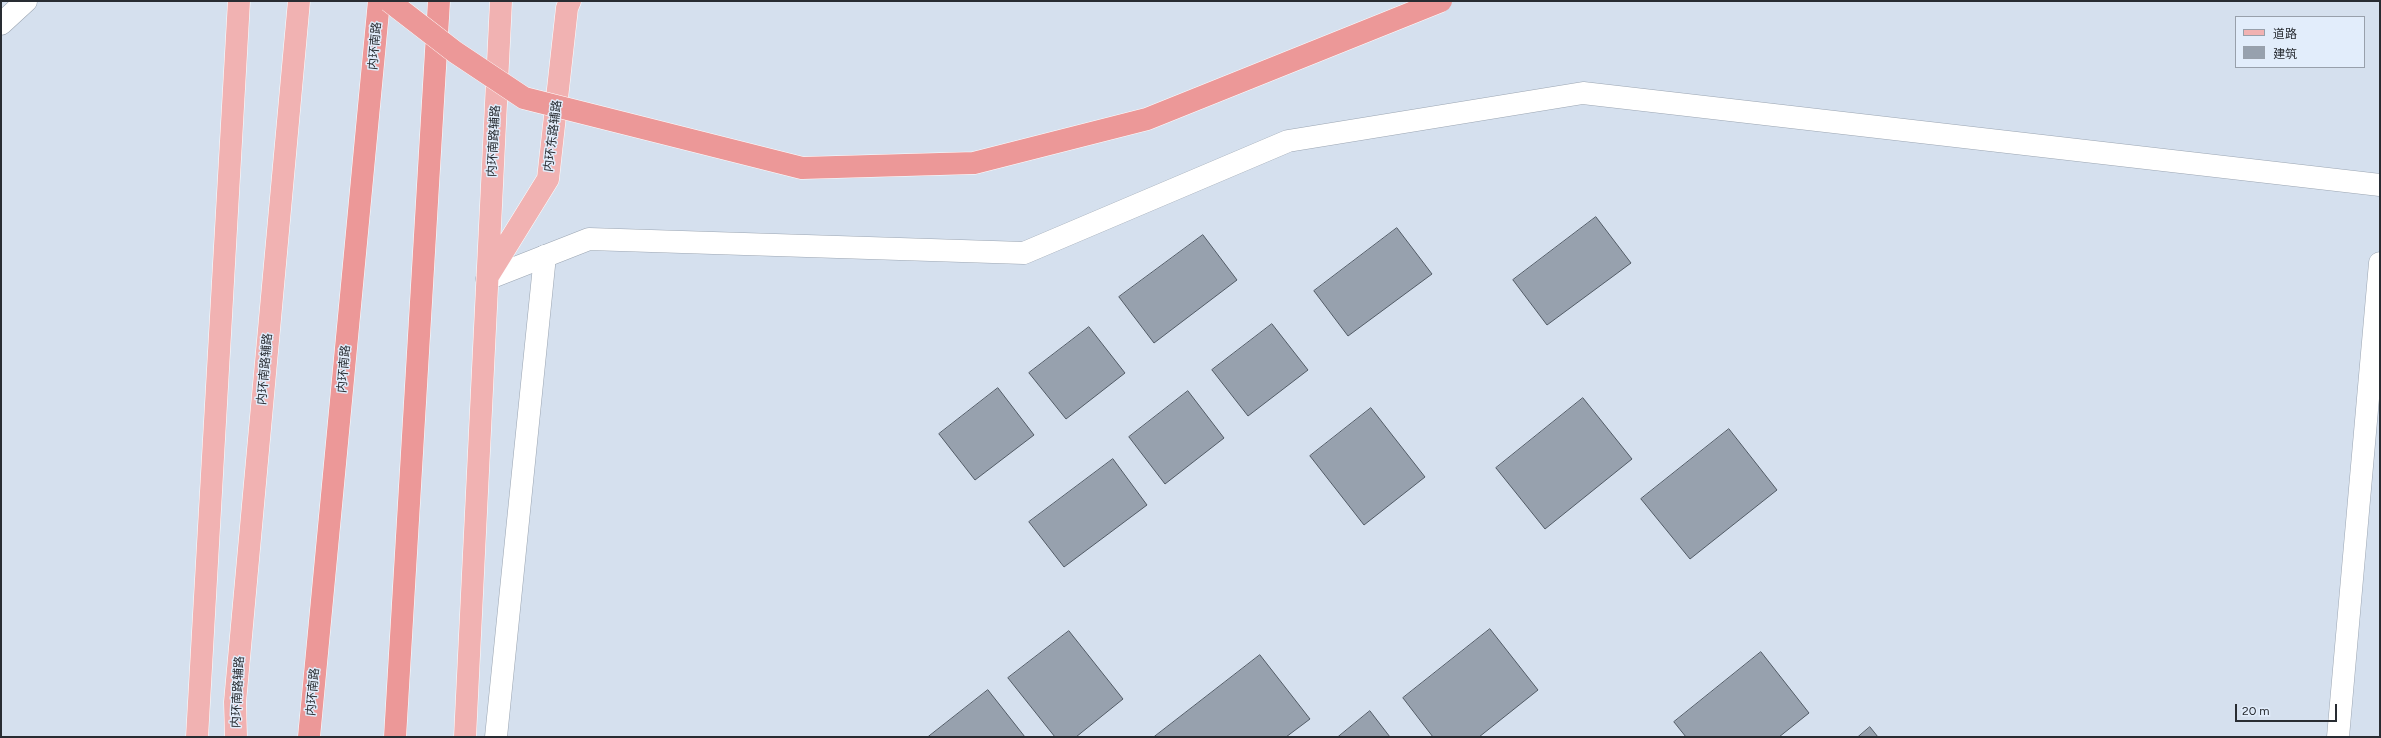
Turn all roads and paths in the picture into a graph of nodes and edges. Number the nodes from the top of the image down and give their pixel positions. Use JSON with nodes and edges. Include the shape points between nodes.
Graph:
{"nodes":[{"id":1,"x":26,"y":1,"type":"edge"},
{"id":2,"x":239,"y":1,"type":"edge"},
{"id":3,"x":299,"y":1,"type":"edge"},
{"id":4,"x":379,"y":1,"type":"edge"},
{"id":5,"x":389,"y":1,"type":"edge"},
{"id":6,"x":439,"y":1,"type":"edge"},
{"id":7,"x":501,"y":1,"type":"edge"},
{"id":8,"x":570,"y":1,"type":"edge"},
{"id":9,"x":1441,"y":1,"type":"edge"},
{"id":10,"x":1,"y":24,"type":"edge"},
{"id":11,"x":2380,"y":185,"type":"edge"},
{"id":12,"x":545,"y":256,"type":"junction"},
{"id":13,"x":2380,"y":263,"type":"edge"},
{"id":14,"x":487,"y":279,"type":"junction"},
{"id":15,"x":197,"y":737,"type":"edge"},
{"id":16,"x":236,"y":737,"type":"edge"},
{"id":17,"x":309,"y":737,"type":"edge"},
{"id":18,"x":395,"y":737,"type":"edge"},
{"id":19,"x":465,"y":737,"type":"edge"},
{"id":20,"x":496,"y":737,"type":"edge"},
{"id":21,"x":2338,"y":737,"type":"edge"}],
"edges":[{"from":1,"to":10,"type":"street"},
{"from":2,"to":15,"type":"main road"},
{"from":3,"to":16,"type":"main road","name":"内环南路辅路","via":[[235,702]]},
{"from":4,"to":17,"type":"highway","name":"内环南路"},
{"from":5,"to":9,"type":"highway","bridge":true,"via":[[455,52],[524,98],[802,168],[974,163],[1148,119]]},
{"from":6,"to":18,"type":"highway"},
{"from":7,"to":14,"type":"main road","name":"内环南路辅路"},
{"from":8,"to":14,"type":"main road","name":"内环东路辅路","via":[[567,8],[548,179]]},
{"from":11,"to":12,"type":"street","via":[[1583,93],[1288,141],[1024,253],[589,239]]},
{"from":12,"to":14,"type":"street"},
{"from":12,"to":20,"type":"street"},
{"from":13,"to":21,"type":"street"},
{"from":14,"to":19,"type":"main road","name":"内环南路辅路"}]}
